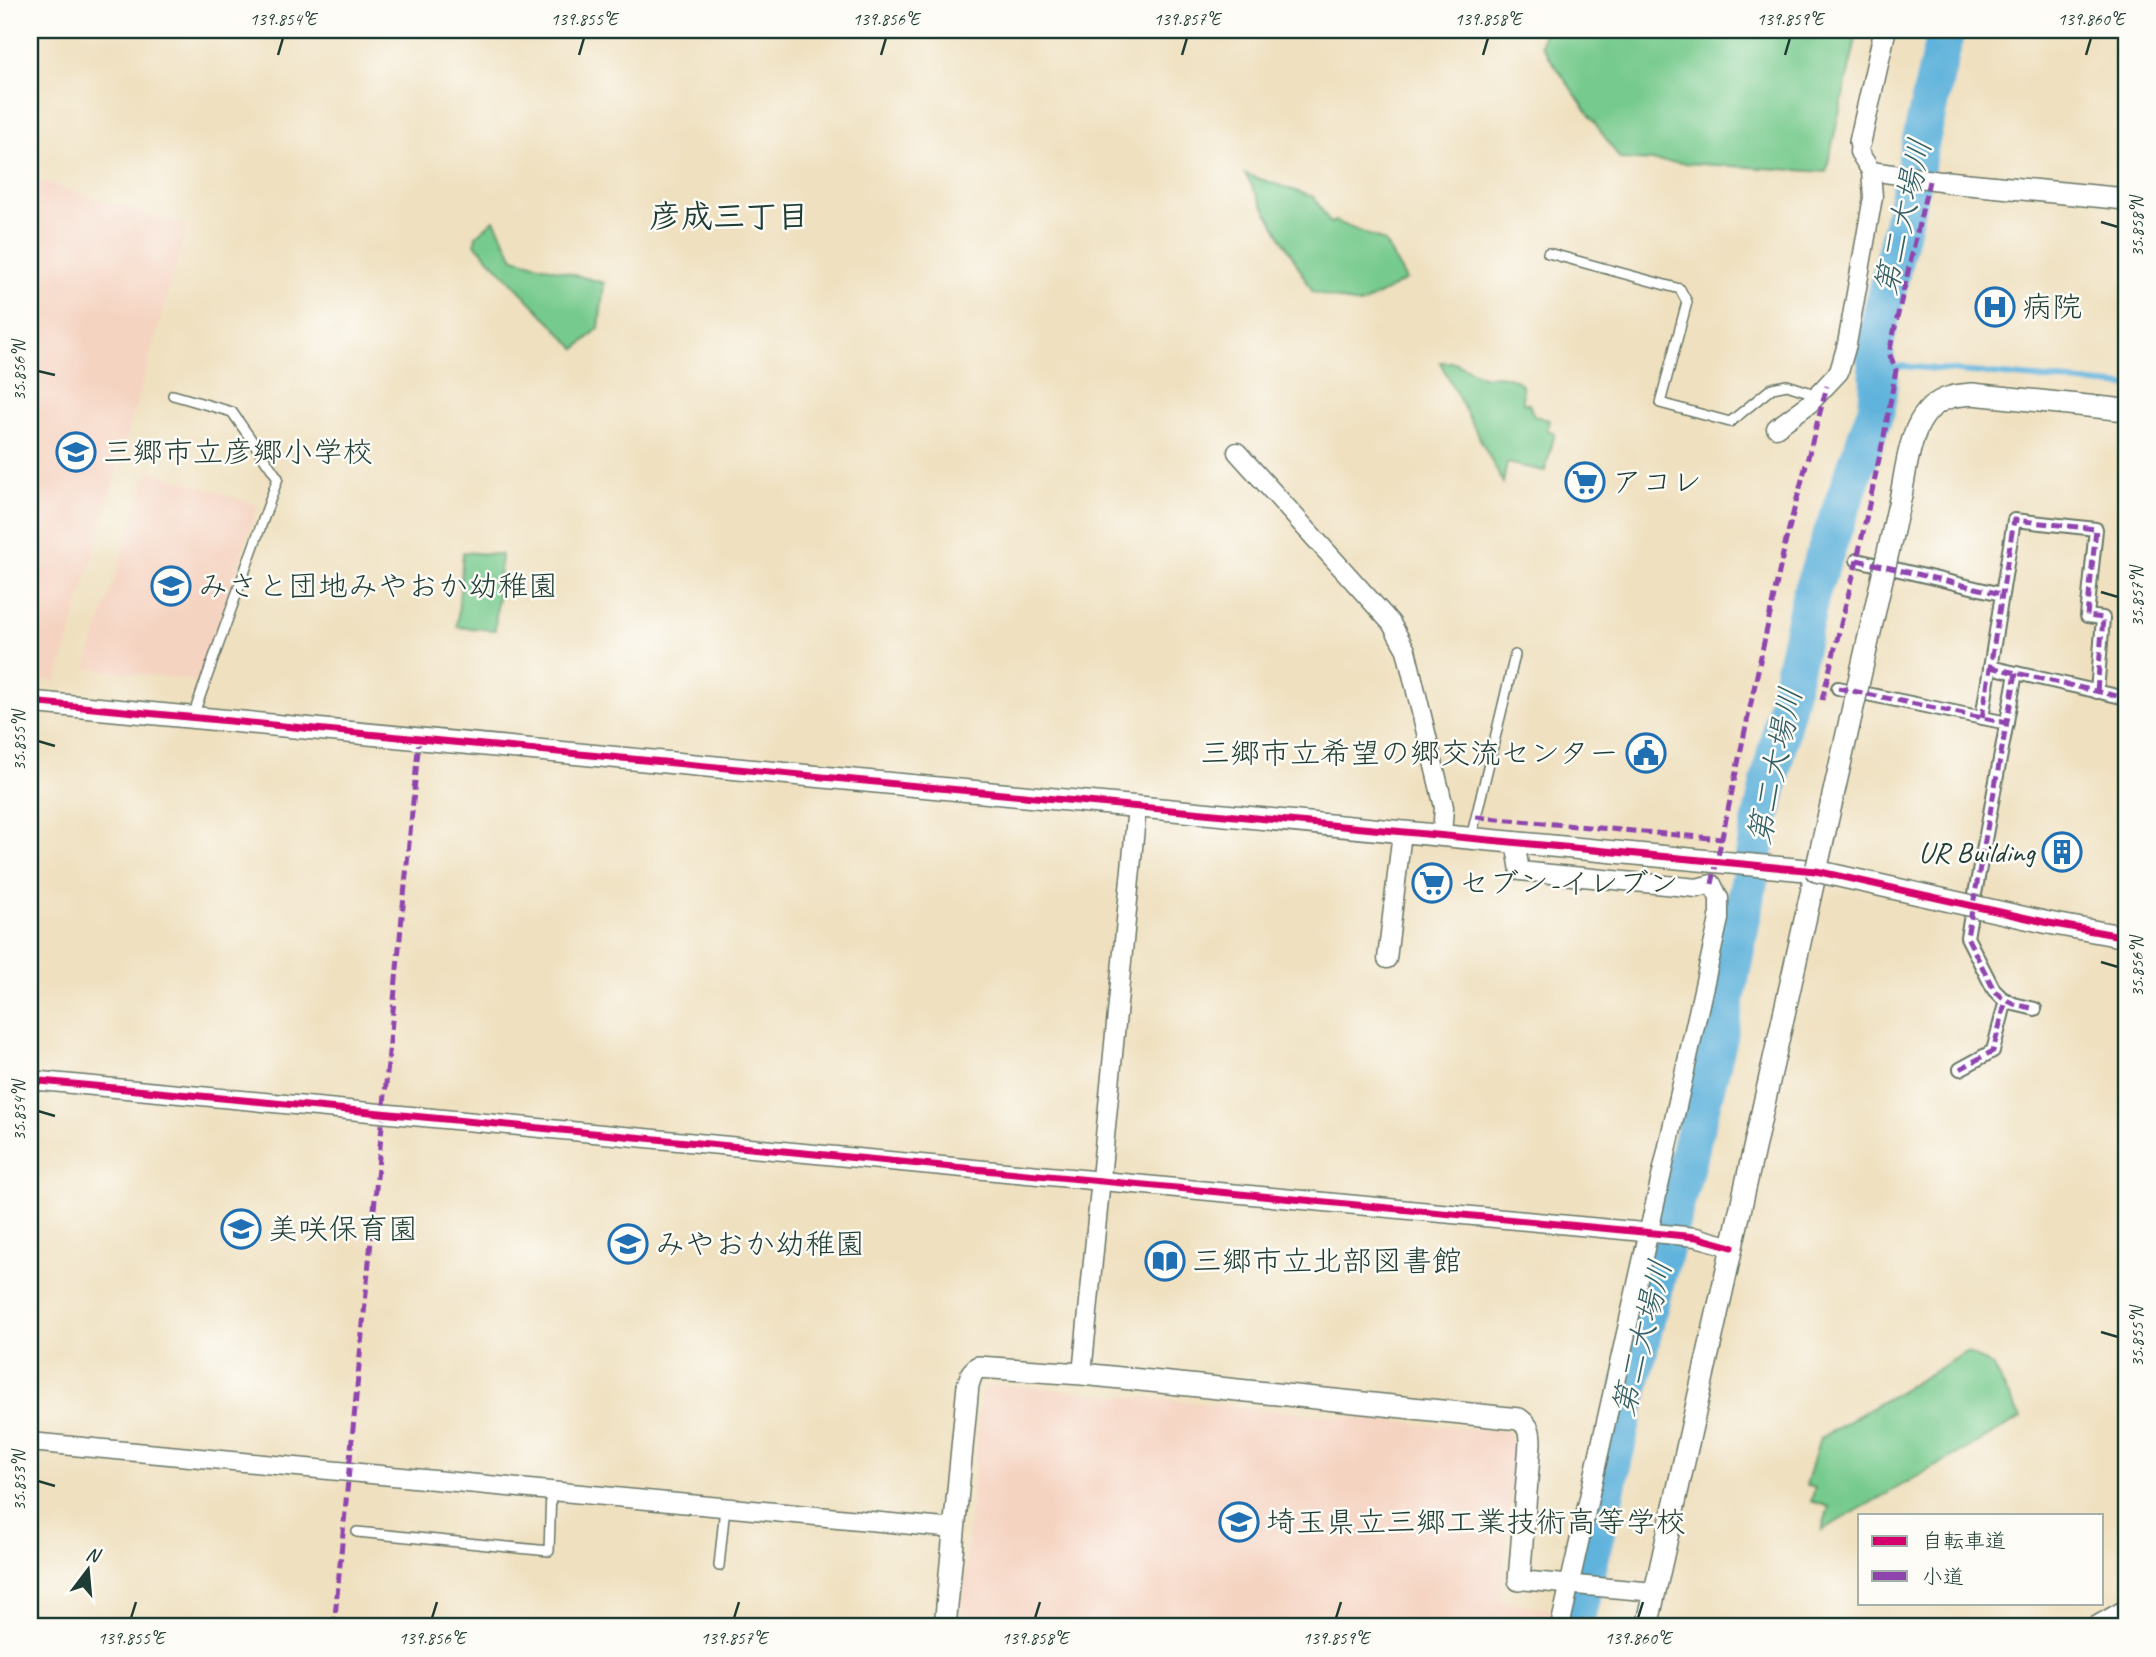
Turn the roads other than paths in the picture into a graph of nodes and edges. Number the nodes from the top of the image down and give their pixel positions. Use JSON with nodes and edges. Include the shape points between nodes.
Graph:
{"nodes":[{"id":1,"x":1885,"y":30,"type":"edge"},
{"id":2,"x":1860,"y":142,"type":"joint"},
{"id":3,"x":1871,"y":170,"type":"junction"},
{"id":4,"x":1938,"y":182,"type":"joint"},
{"id":5,"x":2126,"y":199,"type":"edge"},
{"id":6,"x":1548,"y":253,"type":"dead end"},
{"id":7,"x":173,"y":395,"type":"dead end"},
{"id":8,"x":1818,"y":395,"type":"junction"},
{"id":9,"x":2126,"y":410,"type":"edge"},
{"id":10,"x":1776,"y":428,"type":"dead end"},
{"id":11,"x":1237,"y":452,"type":"dead end"},
{"id":12,"x":1857,"y":560,"type":"dead end"},
{"id":13,"x":2001,"y":594,"type":"junction"},
{"id":14,"x":1515,"y":655,"type":"dead end"},
{"id":15,"x":1990,"y":667,"type":"junction"},
{"id":16,"x":2016,"y":673,"type":"junction"},
{"id":17,"x":1838,"y":688,"type":"dead end"},
{"id":18,"x":2097,"y":692,"type":"junction"},
{"id":19,"x":2126,"y":698,"type":"edge"},
{"id":20,"x":30,"y":702,"type":"edge"},
{"id":21,"x":192,"y":717,"type":"junction"},
{"id":22,"x":1982,"y":718,"type":"junction"},
{"id":23,"x":2007,"y":723,"type":"junction"},
{"id":24,"x":1137,"y":807,"type":"junction"},
{"id":25,"x":1402,"y":831,"type":"junction"},
{"id":26,"x":1442,"y":835,"type":"junction"},
{"id":27,"x":1471,"y":838,"type":"junction"},
{"id":28,"x":1515,"y":842,"type":"junction"},
{"id":29,"x":1816,"y":871,"type":"junction"},
{"id":30,"x":2126,"y":937,"type":"edge"},
{"id":31,"x":1387,"y":959,"type":"dead end"},
{"id":32,"x":2006,"y":1000,"type":"junction"},
{"id":33,"x":2035,"y":1009,"type":"dead end"},
{"id":34,"x":1960,"y":1069,"type":"dead end"},
{"id":35,"x":30,"y":1080,"type":"edge"},
{"id":36,"x":1100,"y":1180,"type":"junction"},
{"id":37,"x":1648,"y":1233,"type":"junction"},
{"id":38,"x":1732,"y":1247,"type":"junction"},
{"id":39,"x":1082,"y":1374,"type":"junction"},
{"id":40,"x":30,"y":1442,"type":"edge"},
{"id":41,"x":551,"y":1490,"type":"junction"},
{"id":42,"x":725,"y":1507,"type":"junction"},
{"id":43,"x":955,"y":1529,"type":"junction"},
{"id":44,"x":357,"y":1532,"type":"dead end"},
{"id":45,"x":719,"y":1566,"type":"dead end"},
{"id":46,"x":1520,"y":1580,"type":"joint"},
{"id":47,"x":1573,"y":1584,"type":"junction"},
{"id":48,"x":1655,"y":1592,"type":"junction"},
{"id":49,"x":2126,"y":1609,"type":"edge"},
{"id":50,"x":945,"y":1627,"type":"edge"},
{"id":51,"x":1560,"y":1627,"type":"edge"},
{"id":52,"x":1647,"y":1627,"type":"edge"},
{"id":53,"x":2094,"y":1627,"type":"edge"}],
"edges":[{"from":1,"to":2,"type":"street"},
{"from":2,"to":3,"type":"street","via":[[1859,152]]},
{"from":3,"to":4,"type":"street"},
{"from":3,"to":8,"type":"street","via":[[1871,216],[1847,344],[1839,372]]},
{"from":4,"to":5,"type":"street"},
{"from":6,"to":8,"type":"lane","via":[[1680,289],[1686,302],[1660,403],[1730,422],[1772,388],[1787,385]]},
{"from":7,"to":21,"type":"lane","via":[[232,412],[278,478]]},
{"from":8,"to":10,"type":"street"},
{"from":9,"to":29,"type":"street","bridge":true,"via":[[1972,394],[1948,397],[1919,423]]},
{"from":11,"to":26,"type":"street","via":[[1401,638],[1444,807]]},
{"from":12,"to":13,"type":"street"},
{"from":13,"to":15,"type":"street"},
{"from":13,"to":18,"type":"street","via":[[2014,520],[2096,529],[2087,616],[2103,618]]},
{"from":14,"to":27,"type":"lane"},
{"from":15,"to":16,"type":"street"},
{"from":15,"to":22,"type":"street"},
{"from":16,"to":18,"type":"street"},
{"from":16,"to":23,"type":"street"},
{"from":17,"to":22,"type":"street"},
{"from":18,"to":19,"type":"street"},
{"from":20,"to":21,"type":"street"},
{"from":21,"to":24,"type":"street"},
{"from":22,"to":23,"type":"street"},
{"from":23,"to":32,"type":"street","via":[[1967,937],[1994,990]]},
{"from":24,"to":25,"type":"street"},
{"from":24,"to":36,"type":"street"},
{"from":25,"to":26,"type":"street"},
{"from":25,"to":31,"type":"street"},
{"from":26,"to":27,"type":"street"},
{"from":27,"to":28,"type":"street"},
{"from":28,"to":29,"type":"street"},
{"from":28,"to":37,"type":"street","via":[[1520,871],[1697,888],[1712,884],[1719,898],[1720,919]]},
{"from":29,"to":30,"type":"street","bridge":true},
{"from":29,"to":38,"type":"street"},
{"from":32,"to":33,"type":"street"},
{"from":32,"to":34,"type":"street","via":[[1993,1051]]},
{"from":35,"to":36,"type":"street"},
{"from":36,"to":37,"type":"street"},
{"from":36,"to":39,"type":"street"},
{"from":37,"to":38,"type":"street","via":[[1696,1237]]},
{"from":37,"to":47,"type":"street"},
{"from":38,"to":48,"type":"street"},
{"from":39,"to":43,"type":"street","via":[[989,1366],[972,1373]]},
{"from":39,"to":46,"type":"street","via":[[1519,1419],[1530,1432]]},
{"from":40,"to":41,"type":"street"},
{"from":41,"to":42,"type":"street"},
{"from":41,"to":44,"type":"lane","via":[[549,1551]]},
{"from":42,"to":43,"type":"street"},
{"from":42,"to":45,"type":"lane"},
{"from":43,"to":50,"type":"street"},
{"from":46,"to":47,"type":"street"},
{"from":47,"to":48,"type":"street"},
{"from":47,"to":51,"type":"street"},
{"from":48,"to":52,"type":"street"},
{"from":49,"to":53,"type":"street"}]}
